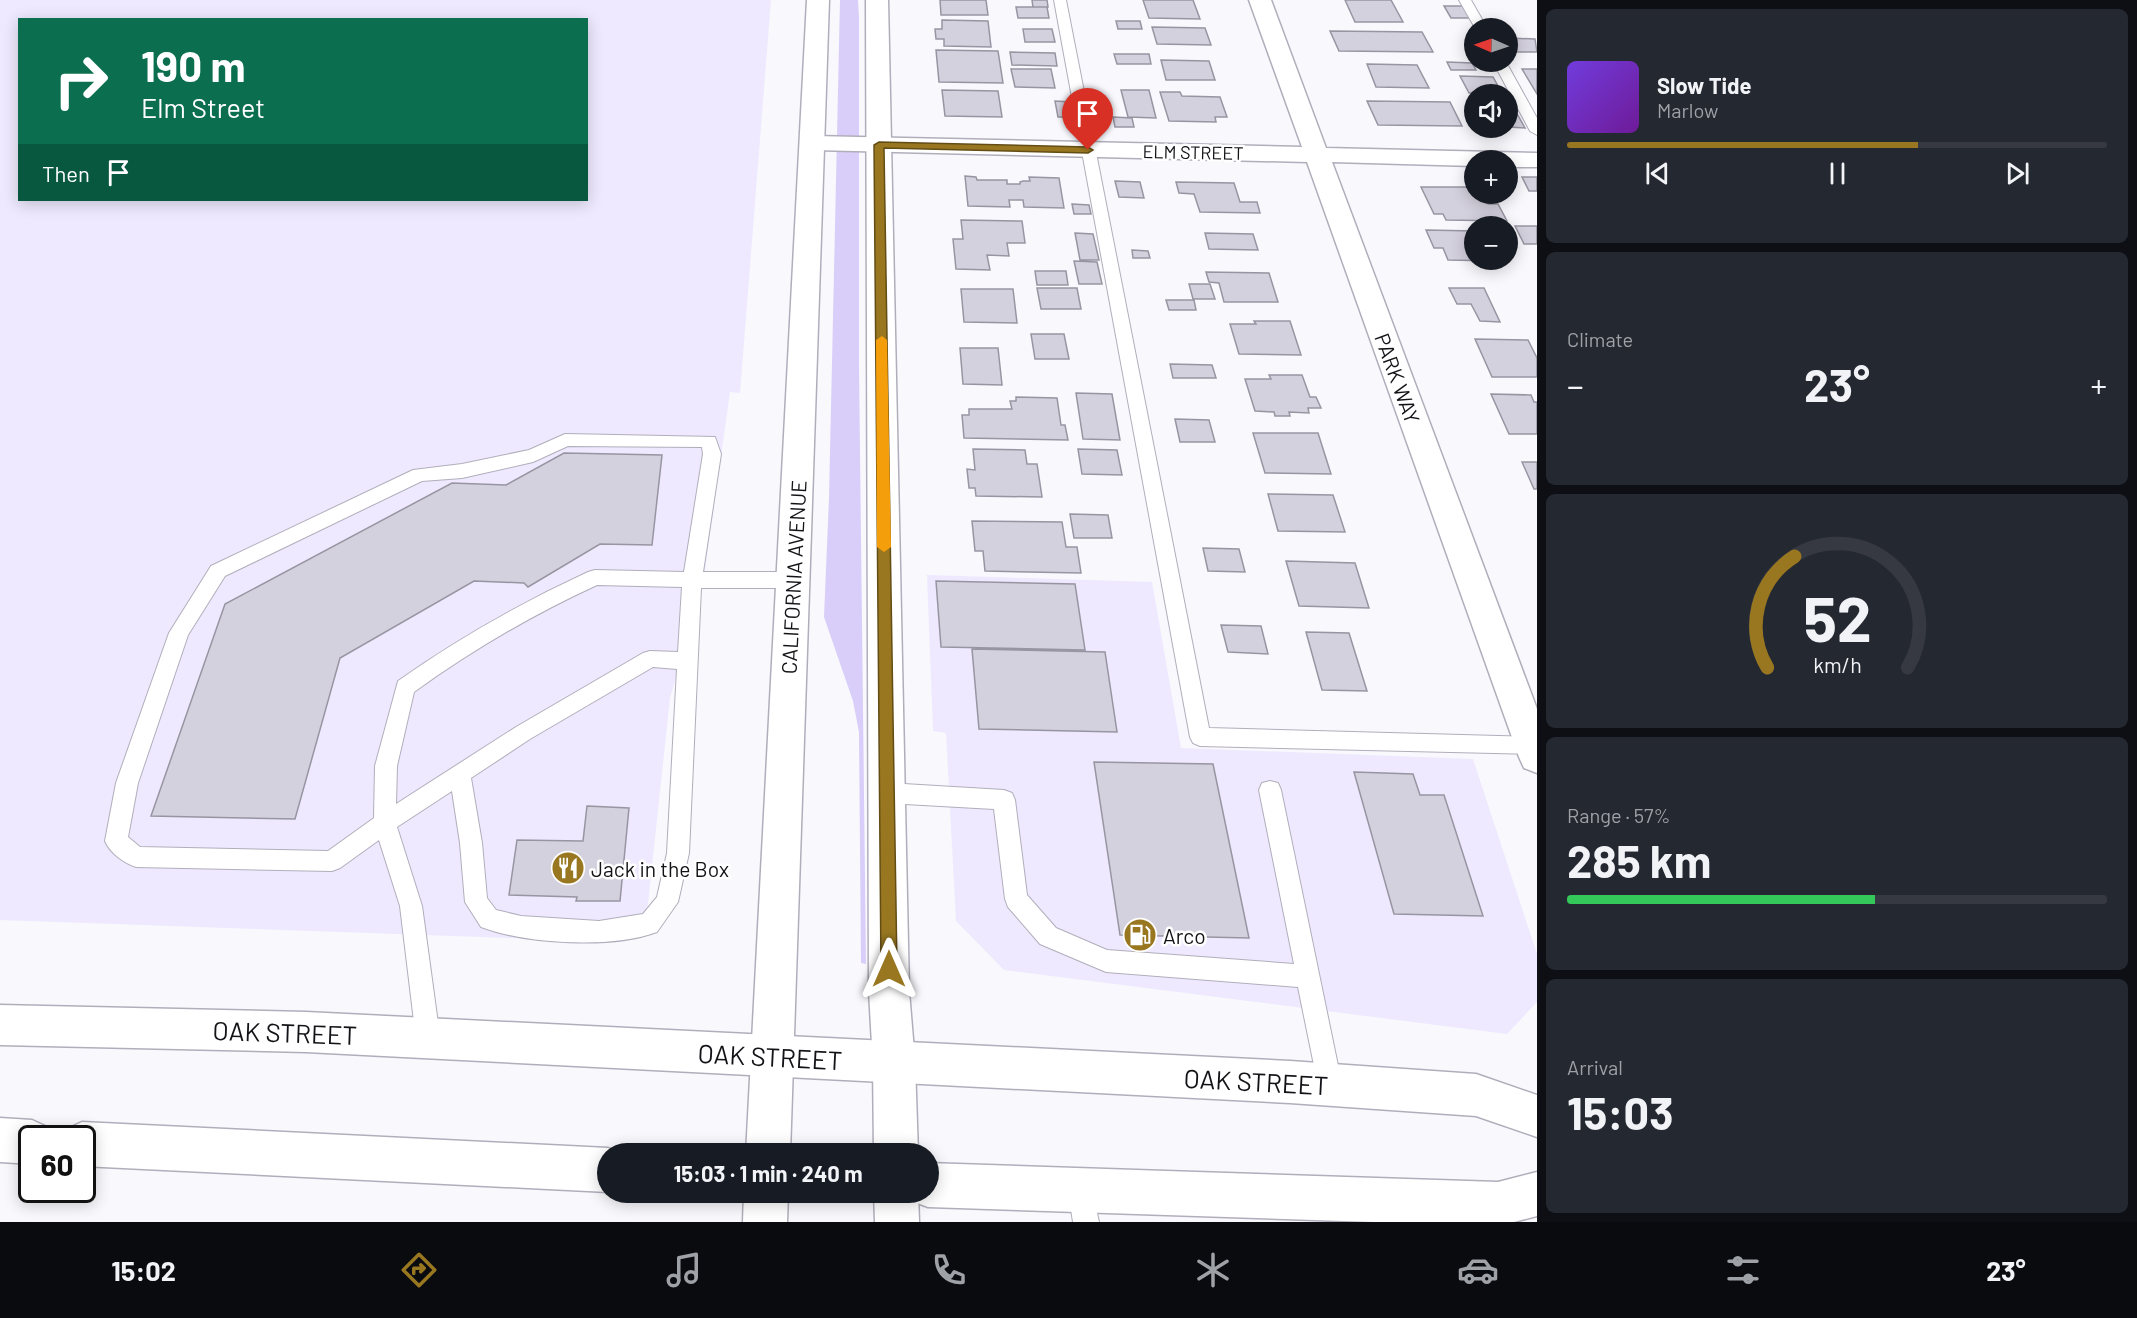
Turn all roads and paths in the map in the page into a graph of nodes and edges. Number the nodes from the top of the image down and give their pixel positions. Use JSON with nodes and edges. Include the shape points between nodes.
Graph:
{"nodes":[{"id":1,"x":818,"y":0,"type":"edge"},
{"id":2,"x":877,"y":0,"type":"edge"},
{"id":3,"x":1060,"y":0,"type":"edge"},
{"id":4,"x":1260,"y":0,"type":"edge"},
{"id":5,"x":1465,"y":0,"type":"edge"},
{"id":6,"x":1475,"y":18,"type":"edge"},
{"id":7,"x":1505,"y":72,"type":"edge"},
{"id":8,"x":1537,"y":131,"type":"edge"},
{"id":9,"x":814,"y":143,"type":"junction"},
{"id":10,"x":879,"y":145,"type":"junction"},
{"id":11,"x":1088,"y":150,"type":"junction"},
{"id":12,"x":1316,"y":155,"type":"junction"},
{"id":13,"x":1537,"y":160,"type":"edge"},
{"id":14,"x":692,"y":580,"type":"junction"},
{"id":15,"x":793,"y":580,"type":"junction"},
{"id":16,"x":687,"y":661,"type":"junction"},
{"id":17,"x":1535,"y":751,"type":"edge"},
{"id":18,"x":460,"y":774,"type":"junction"},
{"id":19,"x":1270,"y":790,"type":"dead end"},
{"id":20,"x":887,"y":793,"type":"junction"},
{"id":21,"x":384,"y":823,"type":"junction"},
{"id":22,"x":1307,"y":976,"type":"junction"},
{"id":23,"x":0,"y":1024,"type":"edge"},
{"id":24,"x":428,"y":1038,"type":"junction"},
{"id":25,"x":773,"y":1056,"type":"junction"},
{"id":26,"x":894,"y":1063,"type":"junction"},
{"id":27,"x":1330,"y":1085,"type":"junction"},
{"id":28,"x":1537,"y":1116,"type":"edge"},
{"id":29,"x":0,"y":1140,"type":"edge"},
{"id":30,"x":18,"y":1141,"type":"edge"},
{"id":31,"x":769,"y":1143,"type":"edge"},
{"id":32,"x":896,"y":1143,"type":"edge"},
{"id":33,"x":96,"y":1145,"type":"edge"},
{"id":34,"x":597,"y":1169,"type":"edge"},
{"id":35,"x":939,"y":1186,"type":"edge"},
{"id":36,"x":1537,"y":1194,"type":"edge"},
{"id":37,"x":766,"y":1203,"type":"edge"},
{"id":38,"x":896,"y":1203,"type":"edge"},
{"id":39,"x":1084,"y":1206,"type":"edge"},
{"id":40,"x":1380,"y":1211,"type":"edge"},
{"id":41,"x":765,"y":1222,"type":"edge"},
{"id":42,"x":897,"y":1222,"type":"edge"}],
"edges":[{"from":1,"to":9,"type":"main road","name":"CALIFORNIA AVENUE"},
{"from":2,"to":10,"type":"main road"},
{"from":3,"to":11,"type":"lane"},
{"from":4,"to":12,"type":"main road","name":"PARK WAY"},
{"from":5,"to":6,"type":"lane"},
{"from":7,"to":8,"type":"lane"},
{"from":9,"to":10,"type":"main road","name":"ELM STREET"},
{"from":9,"to":15,"type":"main road","name":"CALIFORNIA AVENUE"},
{"from":10,"to":11,"type":"main road","name":"ELM STREET"},
{"from":10,"to":20,"type":"main road"},
{"from":11,"to":12,"type":"main road","name":"ELM STREET"},
{"from":11,"to":17,"type":"lane","via":[[1200,737]]},
{"from":12,"to":13,"type":"main road","name":"ELM STREET"},
{"from":12,"to":17,"type":"main road","name":"PARK WAY"},
{"from":14,"to":15,"type":"lane"},
{"from":14,"to":16,"type":"lane"},
{"from":14,"to":21,"type":"lane","via":[[595,577],[460,648],[405,687],[386,766]]},
{"from":14,"to":21,"type":"lane","via":[[712,454],[709,441],[565,440],[533,456],[462,471],[419,475],[218,571],[179,633],[127,783],[116,841],[136,857],[332,861]]},
{"from":15,"to":25,"type":"main road","name":"CALIFORNIA AVENUE"},
{"from":16,"to":18,"type":"lane","via":[[650,659]]},
{"from":16,"to":18,"type":"lane","via":[[678,853],[668,902],[650,924],[599,932],[521,927],[489,919],[476,902]]},
{"from":18,"to":21,"type":"lane"},
{"from":19,"to":22,"type":"lane"},
{"from":20,"to":22,"type":"lane","via":[[1004,800],[1016,899],[1048,936],[1106,961]]},
{"from":20,"to":26,"type":"main road","via":[[889,991]]},
{"from":21,"to":24,"type":"lane","via":[[411,906]]},
{"from":22,"to":27,"type":"lane"},
{"from":23,"to":24,"type":"main road","name":"OAK STREET"},
{"from":24,"to":25,"type":"main road","name":"OAK STREET"},
{"from":25,"to":26,"type":"main road","name":"OAK STREET"},
{"from":25,"to":31,"type":"main road","name":"CALIFORNIA AVENUE"},
{"from":26,"to":27,"type":"main road","name":"OAK STREET"},
{"from":26,"to":32,"type":"main road"},
{"from":27,"to":28,"type":"main road","name":"OAK STREET","via":[[1476,1095]]},
{"from":29,"to":30,"type":"main road"},
{"from":33,"to":34,"type":"main road"},
{"from":35,"to":39,"type":"main road"},
{"from":36,"to":40,"type":"main road","via":[[1498,1204]]},
{"from":37,"to":41,"type":"main road"},
{"from":38,"to":42,"type":"main road"},
{"from":39,"to":40,"type":"main road"}]}
